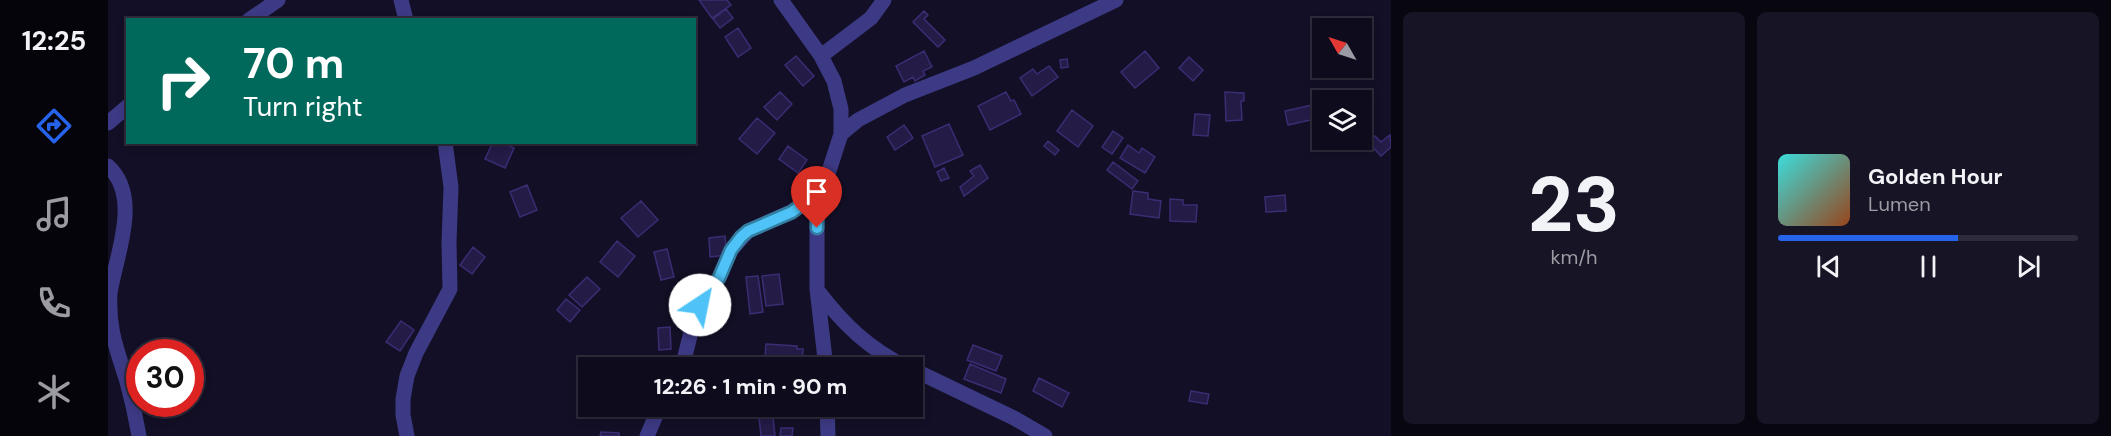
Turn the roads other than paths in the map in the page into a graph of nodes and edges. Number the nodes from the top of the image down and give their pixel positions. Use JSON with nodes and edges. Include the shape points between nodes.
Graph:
{"nodes":[{"id":1,"x":278,"y":0,"type":"edge"},
{"id":2,"x":401,"y":0,"type":"edge"},
{"id":3,"x":781,"y":0,"type":"edge"},
{"id":4,"x":884,"y":0,"type":"edge"},
{"id":5,"x":1113,"y":1,"type":"edge"},
{"id":6,"x":252,"y":18,"type":"edge"},
{"id":7,"x":406,"y":18,"type":"edge"},
{"id":8,"x":821,"y":56,"type":"junction"},
{"id":9,"x":126,"y":108,"type":"edge"},
{"id":10,"x":108,"y":123,"type":"edge"},
{"id":11,"x":840,"y":134,"type":"junction"},
{"id":12,"x":445,"y":144,"type":"edge"},
{"id":13,"x":108,"y":166,"type":"edge"},
{"id":14,"x":825,"y":181,"type":"junction"},
{"id":15,"x":817,"y":289,"type":"junction"},
{"id":16,"x":685,"y":357,"type":"edge"},
{"id":17,"x":825,"y":357,"type":"edge"},
{"id":18,"x":889,"y":357,"type":"edge"},
{"id":19,"x":923,"y":374,"type":"edge"},
{"id":20,"x":655,"y":417,"type":"edge"},
{"id":21,"x":827,"y":417,"type":"edge"},
{"id":22,"x":139,"y":436,"type":"edge"},
{"id":23,"x":407,"y":436,"type":"edge"},
{"id":24,"x":647,"y":436,"type":"edge"},
{"id":25,"x":828,"y":436,"type":"edge"},
{"id":26,"x":1046,"y":436,"type":"edge"}],
"edges":[{"from":1,"to":6,"type":"street"},
{"from":2,"to":7,"type":"street"},
{"from":3,"to":8,"type":"street"},
{"from":4,"to":8,"type":"street","via":[[871,18]]},
{"from":5,"to":11,"type":"street","via":[[974,68],[905,95]]},
{"from":8,"to":11,"type":"street","via":[[834,81],[841,108]]},
{"from":9,"to":10,"type":"street"},
{"from":11,"to":14,"type":"street"},
{"from":12,"to":23,"type":"street","via":[[451,187],[450,289],[407,376],[403,415]]},
{"from":13,"to":22,"type":"street","via":[[120,181],[125,199],[124,229],[110,294],[112,343],[126,380]]},
{"from":14,"to":15,"type":"street","via":[[817,208]]},
{"from":14,"to":16,"type":"street","via":[[792,212],[748,231],[731,250],[719,278],[700,305]]},
{"from":15,"to":17,"type":"street"},
{"from":15,"to":18,"type":"street","via":[[853,332]]},
{"from":19,"to":26,"type":"street"},
{"from":20,"to":24,"type":"street"},
{"from":21,"to":25,"type":"street"}]}
